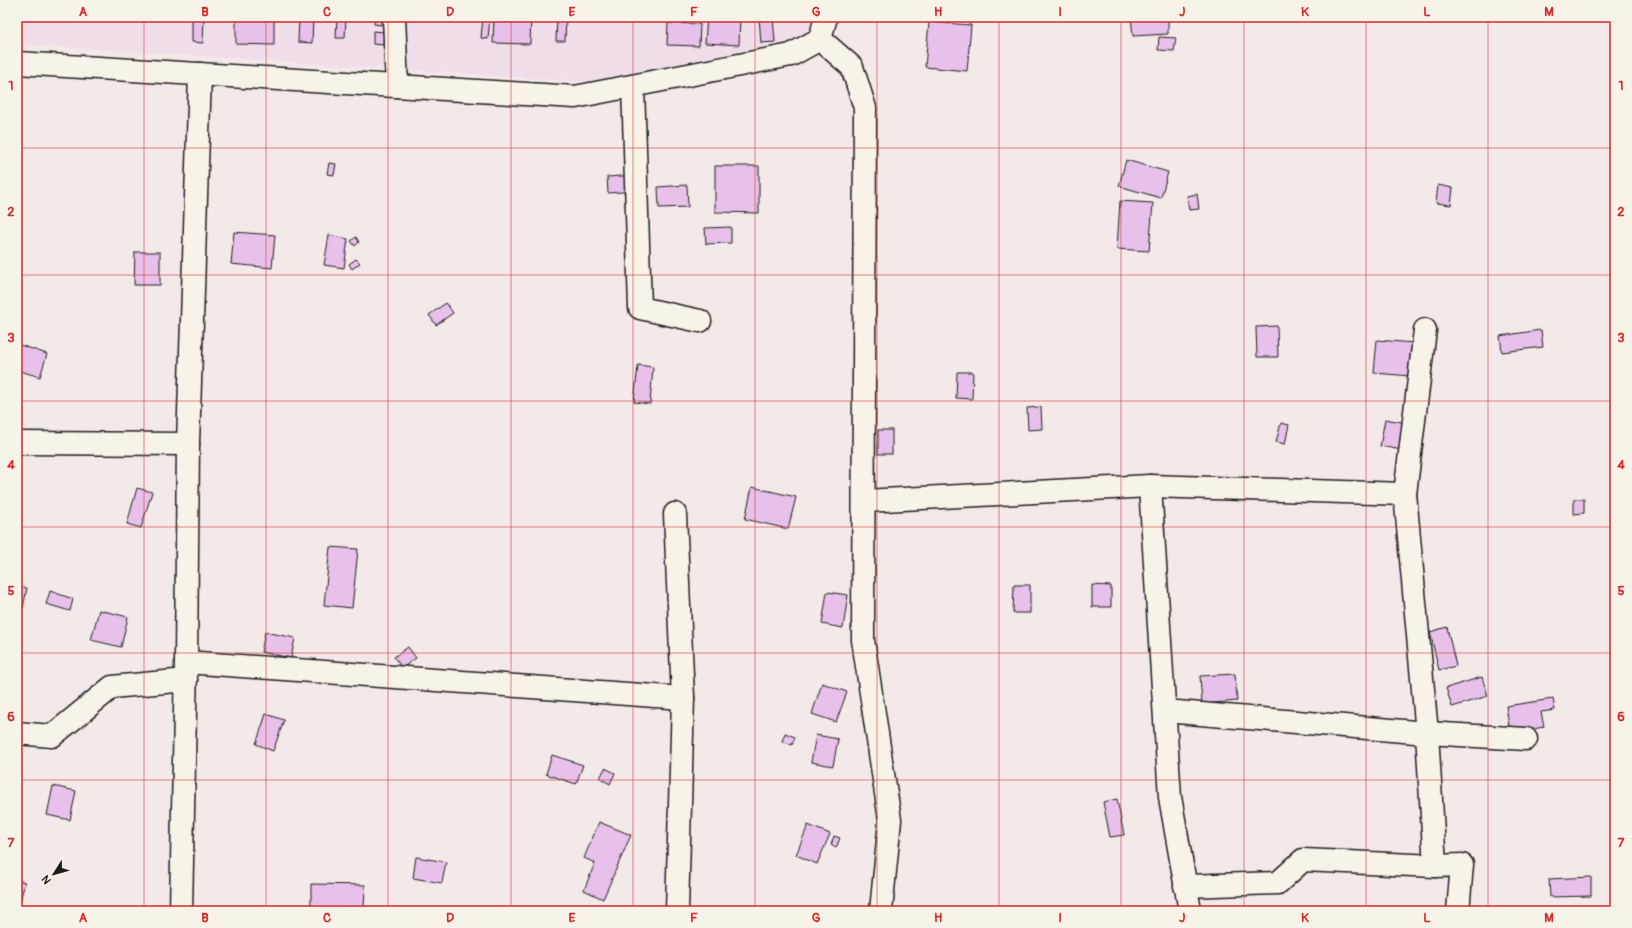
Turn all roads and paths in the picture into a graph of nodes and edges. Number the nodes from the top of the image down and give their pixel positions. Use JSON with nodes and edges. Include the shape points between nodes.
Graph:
{"nodes":[{"id":1,"x":394,"y":17,"type":"edge"},
{"id":2,"x":826,"y":17,"type":"edge"},
{"id":3,"x":820,"y":39,"type":"junction"},
{"id":4,"x":19,"y":59,"type":"edge"},
{"id":5,"x":200,"y":74,"type":"junction"},
{"id":6,"x":397,"y":86,"type":"junction"},
{"id":7,"x":633,"y":86,"type":"junction"},
{"id":8,"x":700,"y":321,"type":"dead end"},
{"id":9,"x":1424,"y":330,"type":"dead end"},
{"id":10,"x":17,"y":443,"type":"edge"},
{"id":11,"x":188,"y":444,"type":"junction"},
{"id":12,"x":1150,"y":486,"type":"junction"},
{"id":13,"x":1405,"y":494,"type":"junction"},
{"id":14,"x":864,"y":501,"type":"junction"},
{"id":15,"x":675,"y":514,"type":"dead end"},
{"id":16,"x":186,"y":671,"type":"junction"},
{"id":17,"x":683,"y":698,"type":"junction"},
{"id":18,"x":1165,"y":711,"type":"junction"},
{"id":19,"x":17,"y":733,"type":"edge"},
{"id":20,"x":1427,"y":733,"type":"junction"},
{"id":21,"x":1526,"y":739,"type":"dead end"},
{"id":22,"x":1435,"y":866,"type":"junction"},
{"id":23,"x":1185,"y":886,"type":"junction"},
{"id":24,"x":181,"y":911,"type":"edge"},
{"id":25,"x":677,"y":911,"type":"edge"},
{"id":26,"x":881,"y":911,"type":"edge"},
{"id":27,"x":1190,"y":911,"type":"edge"},
{"id":28,"x":1458,"y":911,"type":"edge"}],
"edges":[{"from":1,"to":6,"type":"street"},
{"from":2,"to":3,"type":"street"},
{"from":3,"to":7,"type":"street","via":[[791,55]]},
{"from":3,"to":14,"type":"street","via":[[852,67],[865,108]]},
{"from":4,"to":5,"type":"street"},
{"from":5,"to":6,"type":"street"},
{"from":5,"to":11,"type":"street"},
{"from":6,"to":7,"type":"street","via":[[575,97]]},
{"from":7,"to":8,"type":"street","via":[[640,308]]},
{"from":9,"to":13,"type":"street"},
{"from":10,"to":11,"type":"street"},
{"from":11,"to":16,"type":"street"},
{"from":12,"to":13,"type":"street"},
{"from":12,"to":14,"type":"street"},
{"from":12,"to":18,"type":"street"},
{"from":13,"to":20,"type":"street"},
{"from":14,"to":26,"type":"street","via":[[863,640],[890,820]]},
{"from":15,"to":17,"type":"street"},
{"from":16,"to":17,"type":"street"},
{"from":16,"to":19,"type":"street","via":[[112,687],[52,736]]},
{"from":16,"to":24,"type":"street"},
{"from":17,"to":25,"type":"street"},
{"from":18,"to":20,"type":"street"},
{"from":18,"to":23,"type":"street","via":[[1170,797]]},
{"from":20,"to":21,"type":"street"},
{"from":20,"to":22,"type":"street"},
{"from":22,"to":23,"type":"street","via":[[1304,860],[1278,883]]},
{"from":22,"to":28,"type":"street","via":[[1462,865]]},
{"from":23,"to":27,"type":"street"}]}
